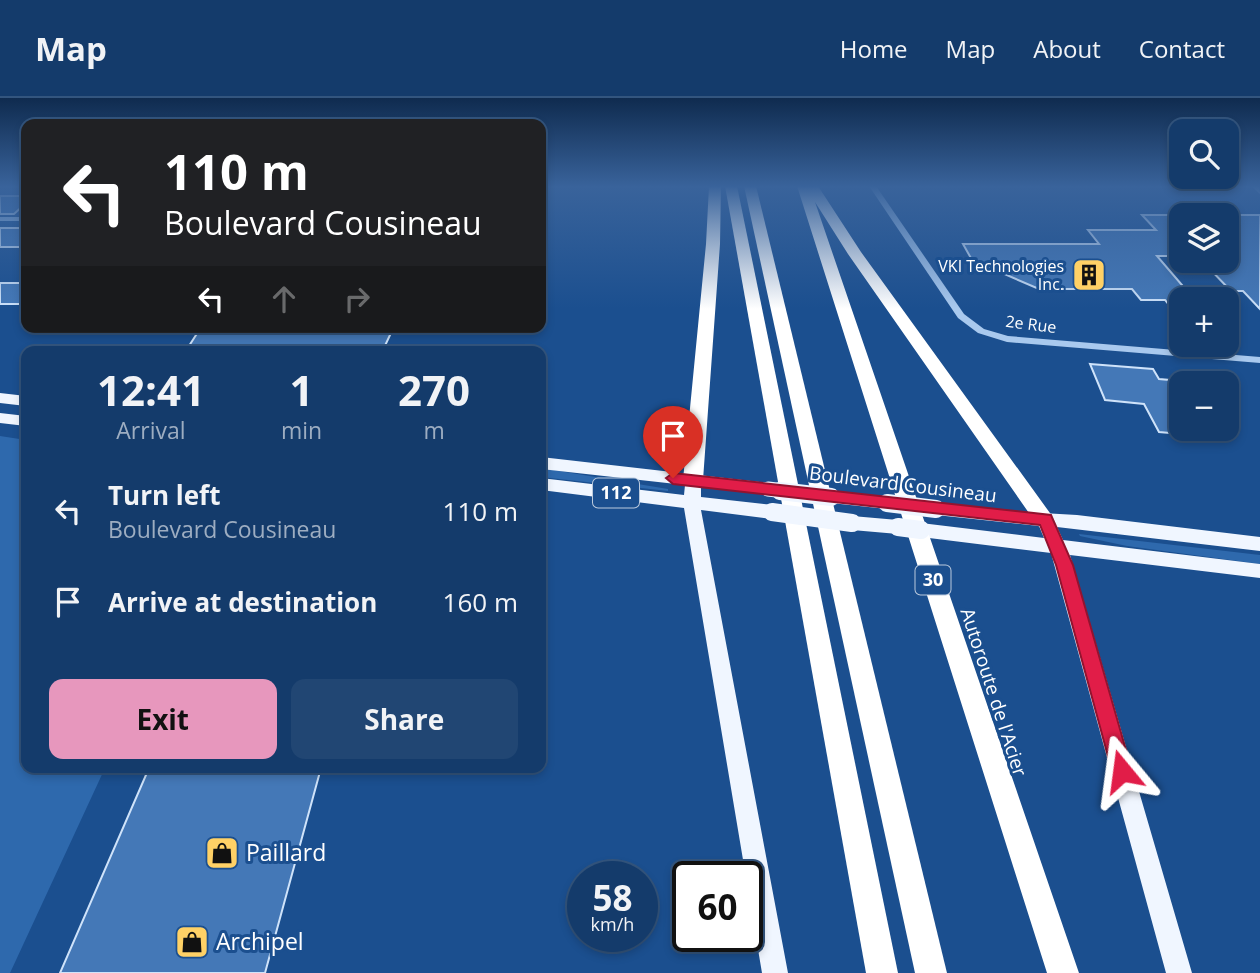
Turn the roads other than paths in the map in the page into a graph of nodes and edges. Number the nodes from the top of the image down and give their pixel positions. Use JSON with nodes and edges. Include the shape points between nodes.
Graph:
{"nodes":[{"id":1,"x":714,"y":227,"type":"edge"},
{"id":2,"x":739,"y":227,"type":"edge"},
{"id":3,"x":759,"y":227,"type":"edge"},
{"id":4,"x":816,"y":227,"type":"edge"},
{"id":5,"x":837,"y":227,"type":"edge"},
{"id":6,"x":900,"y":227,"type":"edge"},
{"id":7,"x":1260,"y":360,"type":"edge"},
{"id":8,"x":0,"y":398,"type":"edge"},
{"id":9,"x":21,"y":400,"type":"edge"},
{"id":10,"x":0,"y":418,"type":"edge"},
{"id":11,"x":21,"y":420,"type":"edge"},
{"id":12,"x":546,"y":464,"type":"edge"},
{"id":13,"x":692,"y":480,"type":"junction"},
{"id":14,"x":546,"y":485,"type":"edge"},
{"id":15,"x":692,"y":503,"type":"junction"},
{"id":16,"x":1045,"y":520,"type":"junction"},
{"id":17,"x":1260,"y":544,"type":"edge"},
{"id":18,"x":1058,"y":547,"type":"junction"},
{"id":19,"x":1260,"y":571,"type":"edge"},
{"id":20,"x":775,"y":973,"type":"edge"},
{"id":21,"x":882,"y":973,"type":"edge"},
{"id":22,"x":931,"y":973,"type":"edge"},
{"id":23,"x":1063,"y":973,"type":"edge"},
{"id":24,"x":1179,"y":973,"type":"edge"}],
"edges":[{"from":1,"to":13,"type":"highway"},
{"from":2,"to":21,"type":"highway"},
{"from":3,"to":22,"type":"highway"},
{"from":4,"to":23,"type":"highway","name":"Autoroute de l'Acier","number":"30"},
{"from":5,"to":16,"type":"highway"},
{"from":6,"to":7,"type":"street","name":"2e Rue","via":[[961,316],[981,331],[1007,339]]},
{"from":8,"to":9,"type":"main road"},
{"from":10,"to":11,"type":"main road"},
{"from":12,"to":13,"type":"main road","name":"Boulevard Cousineau","number":"112"},
{"from":13,"to":15,"type":"main road"},
{"from":13,"to":16,"type":"main road","name":"Boulevard Cousineau","number":"112","bridge":true},
{"from":14,"to":15,"type":"main road","number":"112"},
{"from":15,"to":18,"type":"main road","number":"112","bridge":true},
{"from":15,"to":20,"type":"main road"},
{"from":16,"to":17,"type":"main road","name":"Boulevard Cousineau","number":"112"},
{"from":16,"to":18,"type":"main road"},
{"from":18,"to":19,"type":"main road","number":"112"},
{"from":18,"to":24,"type":"main road"}]}
